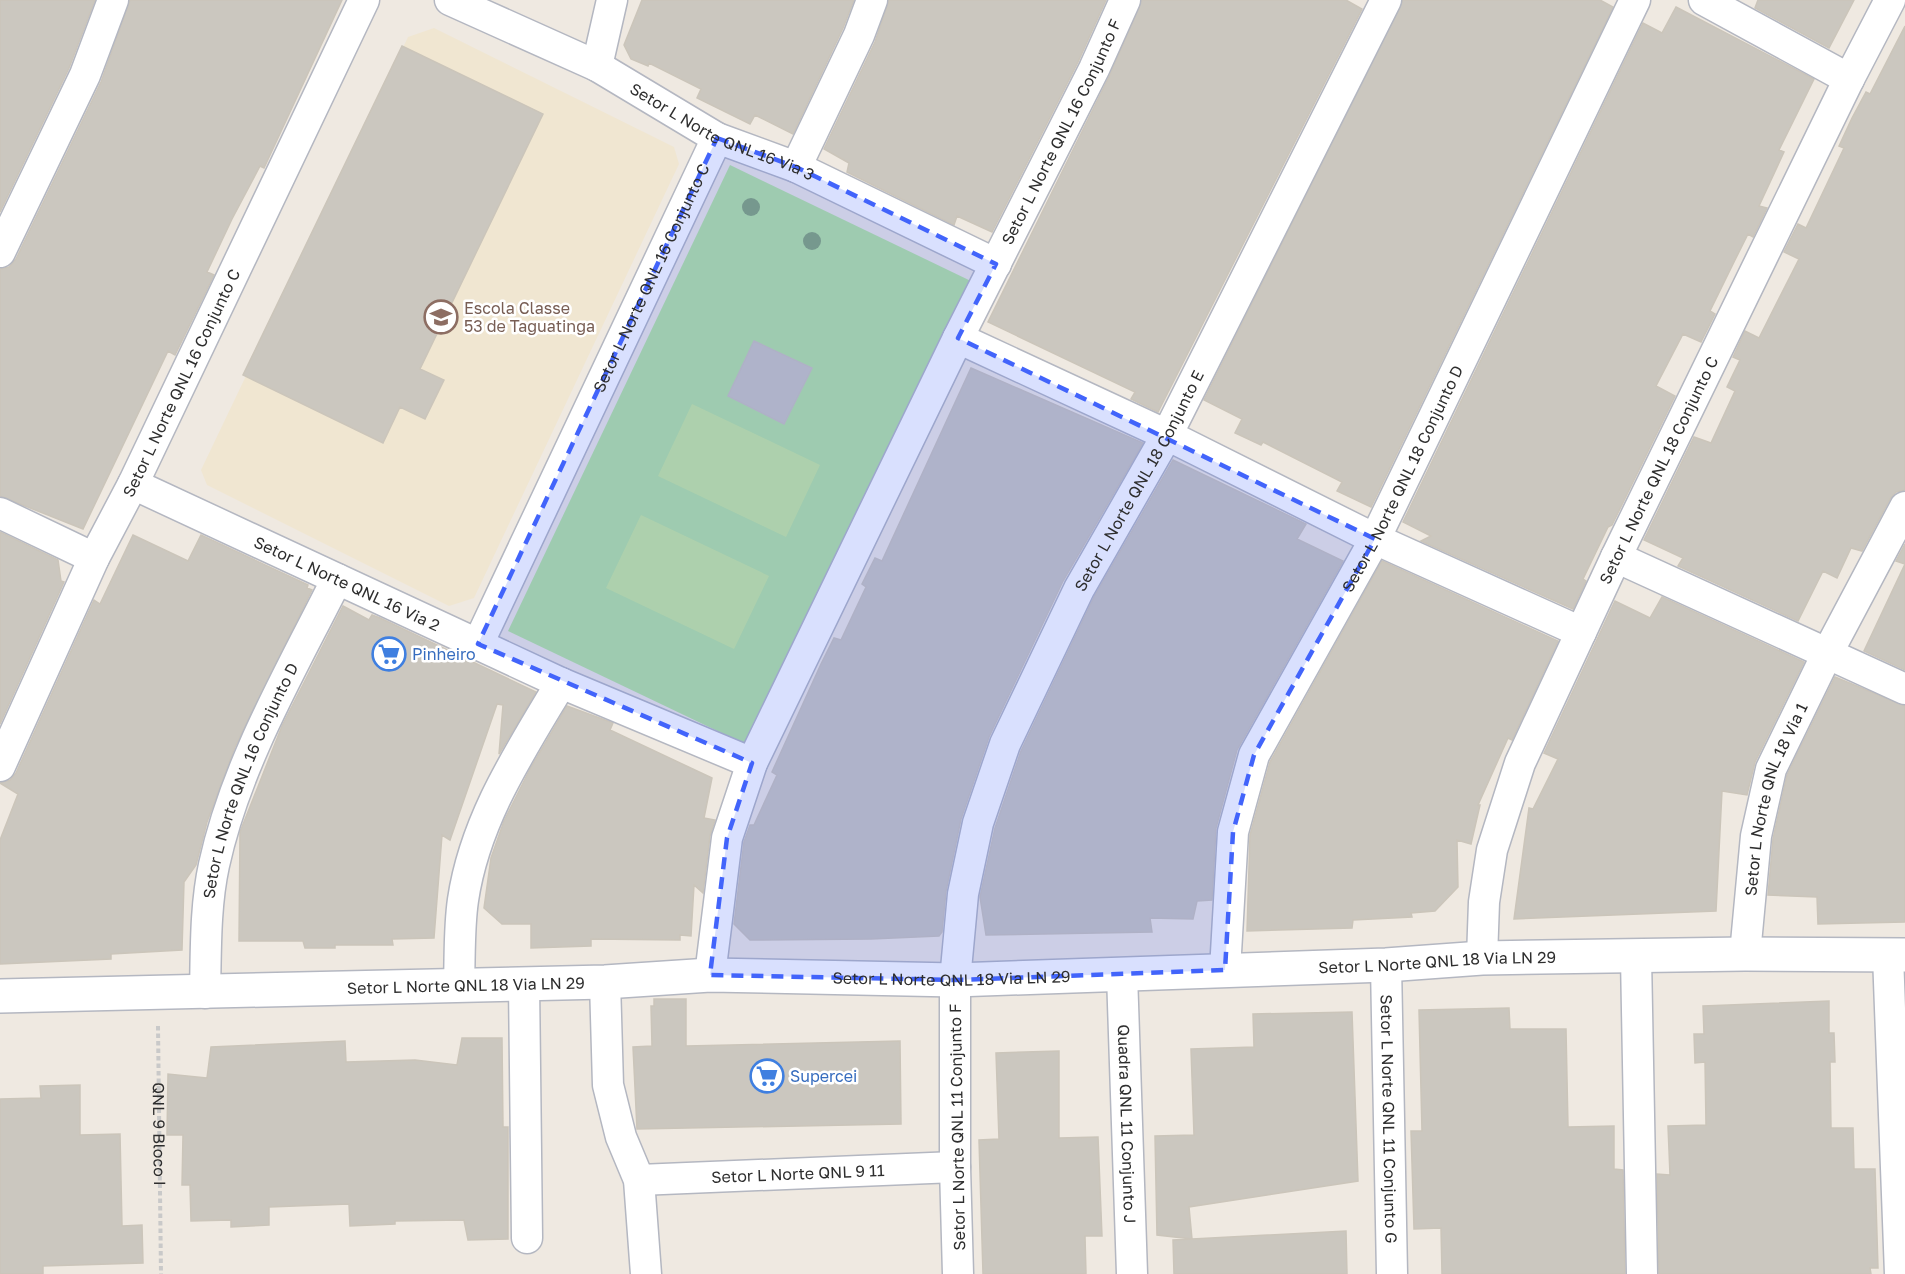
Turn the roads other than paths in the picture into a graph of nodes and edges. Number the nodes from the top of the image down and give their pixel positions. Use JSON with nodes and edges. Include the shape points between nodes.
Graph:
{"nodes":[{"id":1,"x":113,"y":0,"type":"edge"},
{"id":2,"x":364,"y":0,"type":"edge"},
{"id":3,"x":450,"y":0,"type":"edge"},
{"id":4,"x":612,"y":0,"type":"edge"},
{"id":5,"x":872,"y":0,"type":"edge"},
{"id":6,"x":1125,"y":0,"type":"edge"},
{"id":7,"x":1386,"y":0,"type":"edge"},
{"id":8,"x":1635,"y":0,"type":"edge"},
{"id":9,"x":1704,"y":0,"type":"edge"},
{"id":10,"x":1890,"y":0,"type":"edge"},
{"id":11,"x":597,"y":66,"type":"junction"},
{"id":12,"x":1849,"y":79,"type":"junction"},
{"id":13,"x":717,"y":138,"type":"junction"},
{"id":14,"x":796,"y":166,"type":"junction"},
{"id":15,"x":0,"y":252,"type":"edge"},
{"id":16,"x":996,"y":264,"type":"junction"},
{"id":17,"x":958,"y":338,"type":"junction"},
{"id":18,"x":1167,"y":435,"type":"junction"},
{"id":19,"x":133,"y":484,"type":"junction"},
{"id":20,"x":1905,"y":507,"type":"edge"},
{"id":21,"x":0,"y":513,"type":"edge"},
{"id":22,"x":1375,"y":539,"type":"junction"},
{"id":23,"x":1616,"y":557,"type":"junction"},
{"id":24,"x":94,"y":558,"type":"junction"},
{"id":25,"x":337,"y":579,"type":"junction"},
{"id":26,"x":1581,"y":632,"type":"junction"},
{"id":27,"x":478,"y":644,"type":"junction"},
{"id":28,"x":1828,"y":652,"type":"junction"},
{"id":29,"x":561,"y":683,"type":"junction"},
{"id":30,"x":1905,"y":688,"type":"edge"},
{"id":31,"x":752,"y":763,"type":"junction"},
{"id":32,"x":0,"y":766,"type":"edge"},
{"id":33,"x":1745,"y":954,"type":"junction"},
{"id":34,"x":1897,"y":955,"type":"edge"},
{"id":35,"x":1636,"y":957,"type":"junction"},
{"id":36,"x":1482,"y":958,"type":"junction"},
{"id":37,"x":1386,"y":965,"type":"junction"},
{"id":38,"x":1225,"y":970,"type":"junction"},
{"id":39,"x":1122,"y":974,"type":"junction"},
{"id":40,"x":710,"y":975,"type":"junction"},
{"id":41,"x":955,"y":980,"type":"junction"},
{"id":42,"x":604,"y":982,"type":"junction"},
{"id":43,"x":459,"y":983,"type":"junction"},
{"id":44,"x":524,"y":983,"type":"junction"},
{"id":45,"x":205,"y":993,"type":"junction"},
{"id":46,"x":0,"y":996,"type":"edge"},
{"id":47,"x":955,"y":1167,"type":"junction"},
{"id":48,"x":639,"y":1180,"type":"junction"},
{"id":49,"x":527,"y":1238,"type":"dead end"},
{"id":50,"x":646,"y":1274,"type":"edge"},
{"id":51,"x":958,"y":1274,"type":"edge"},
{"id":52,"x":1132,"y":1274,"type":"edge"},
{"id":53,"x":1392,"y":1274,"type":"edge"},
{"id":54,"x":1642,"y":1274,"type":"edge"},
{"id":55,"x":1900,"y":1274,"type":"edge"}],
"edges":[{"from":1,"to":15,"type":"street","via":[[85,75]]},
{"from":2,"to":19,"type":"street","name":"Setor L Norte QNL 16 Conjunto C"},
{"from":3,"to":11,"type":"street","name":"Setor L Norte QNL 16 Via 3"},
{"from":4,"to":11,"type":"street"},
{"from":5,"to":14,"type":"street"},
{"from":6,"to":16,"type":"street","name":"Setor L Norte QNL 16 Conjunto F"},
{"from":7,"to":18,"type":"street","name":"Setor L Norte QNL 18 Conjunto E"},
{"from":8,"to":22,"type":"street","name":"Setor L Norte QNL 18 Conjunto D"},
{"from":9,"to":12,"type":"street"},
{"from":10,"to":12,"type":"street","name":"Setor L Norte QNL 18 Conjunto C"},
{"from":11,"to":13,"type":"street","name":"Setor L Norte QNL 16 Via 3"},
{"from":12,"to":23,"type":"street","name":"Setor L Norte QNL 18 Conjunto C"},
{"from":13,"to":14,"type":"street","name":"Setor L Norte QNL 16 Via 3"},
{"from":13,"to":27,"type":"street","name":"Setor L Norte QNL 16 Conjunto C"},
{"from":14,"to":16,"type":"street","name":"Setor L Norte QNL 16 Via 3"},
{"from":16,"to":17,"type":"street","name":"Setor L Norte QNL 16 Conjunto F"},
{"from":17,"to":18,"type":"street"},
{"from":17,"to":31,"type":"street","name":"Setor L Norte QNL 16 Conjunto F"},
{"from":18,"to":22,"type":"street"},
{"from":18,"to":41,"type":"street","name":"Setor L Norte QNL 18 Conjunto E","via":[[1079,589],[1005,744],[976,833],[963,894]]},
{"from":19,"to":24,"type":"street","name":"Setor L Norte QNL 16 Conjunto C"},
{"from":19,"to":25,"type":"street","name":"Setor L Norte QNL 16 Via 2"},
{"from":20,"to":28,"type":"street","name":"Setor L Norte QNL 18 Via 1"},
{"from":21,"to":24,"type":"street"},
{"from":22,"to":26,"type":"street"},
{"from":22,"to":38,"type":"street","name":"Setor L Norte QNL 18 Conjunto D","via":[[1254,755],[1233,832]]},
{"from":23,"to":26,"type":"street","name":"Setor L Norte QNL 18 Conjunto C"},
{"from":23,"to":28,"type":"street"},
{"from":24,"to":32,"type":"street","name":"Setor L Norte QNL 16 Conjunto C"},
{"from":25,"to":27,"type":"street","name":"Setor L Norte QNL 16 Via 2"},
{"from":25,"to":45,"type":"street","name":"Setor L Norte QNL 16 Conjunto D","via":[[238,786],[214,865],[206,931]]},
{"from":26,"to":36,"type":"street","name":"Setor L Norte QNL 18 Conjunto C","via":[[1520,763],[1492,850],[1484,902]]},
{"from":27,"to":29,"type":"street","name":"Setor L Norte QNL 16 Via 2"},
{"from":28,"to":30,"type":"street"},
{"from":28,"to":33,"type":"street","name":"Setor L Norte QNL 18 Via 1","via":[[1771,769],[1756,836]]},
{"from":29,"to":31,"type":"street","name":"Setor L Norte QNL 16 Via 2"},
{"from":29,"to":43,"type":"street","via":[[508,771],[479,835],[463,901]]},
{"from":31,"to":40,"type":"street","name":"Setor L Norte QNL 16 Conjunto F","via":[[727,838]]},
{"from":33,"to":34,"type":"street","name":"Setor L Norte QNL 18 Via LN 29"},
{"from":33,"to":35,"type":"street","name":"Setor L Norte QNL 18 Via LN 29"},
{"from":34,"to":55,"type":"street"},
{"from":35,"to":36,"type":"street","name":"Setor L Norte QNL 18 Via LN 29"},
{"from":35,"to":54,"type":"street"},
{"from":36,"to":37,"type":"street","name":"Setor L Norte QNL 18 Via LN 29"},
{"from":37,"to":38,"type":"street","name":"Setor L Norte QNL 18 Via LN 29"},
{"from":37,"to":53,"type":"street","name":"Setor L Norte QNL 11 Conjunto G"},
{"from":38,"to":39,"type":"street","name":"Setor L Norte QNL 18 Via LN 29"},
{"from":39,"to":41,"type":"street","name":"Setor L Norte QNL 18 Via LN 29"},
{"from":39,"to":52,"type":"street","name":"Quadra QNL 11 Conjunto J"},
{"from":40,"to":41,"type":"street","name":"Setor L Norte QNL 18 Via LN 29"},
{"from":40,"to":42,"type":"street","name":"Setor L Norte QNL 18 Via LN 29"},
{"from":41,"to":47,"type":"street","name":"Setor L Norte QNL 11 Conjunto F"},
{"from":42,"to":44,"type":"street","name":"Setor L Norte QNL 18 Via LN 29"},
{"from":42,"to":48,"type":"street","via":[[608,1085],[621,1137]]},
{"from":43,"to":44,"type":"street","name":"Setor L Norte QNL 18 Via LN 29"},
{"from":43,"to":45,"type":"street","name":"Setor L Norte QNL 18 Via LN 29"},
{"from":44,"to":49,"type":"street"},
{"from":45,"to":46,"type":"street","name":"Setor L Norte QNL 18 Via LN 29"},
{"from":47,"to":48,"type":"street","name":"Setor L Norte QNL 9 11"},
{"from":47,"to":51,"type":"street","name":"Setor L Norte QNL 11 Conjunto F"},
{"from":48,"to":50,"type":"street"}]}
